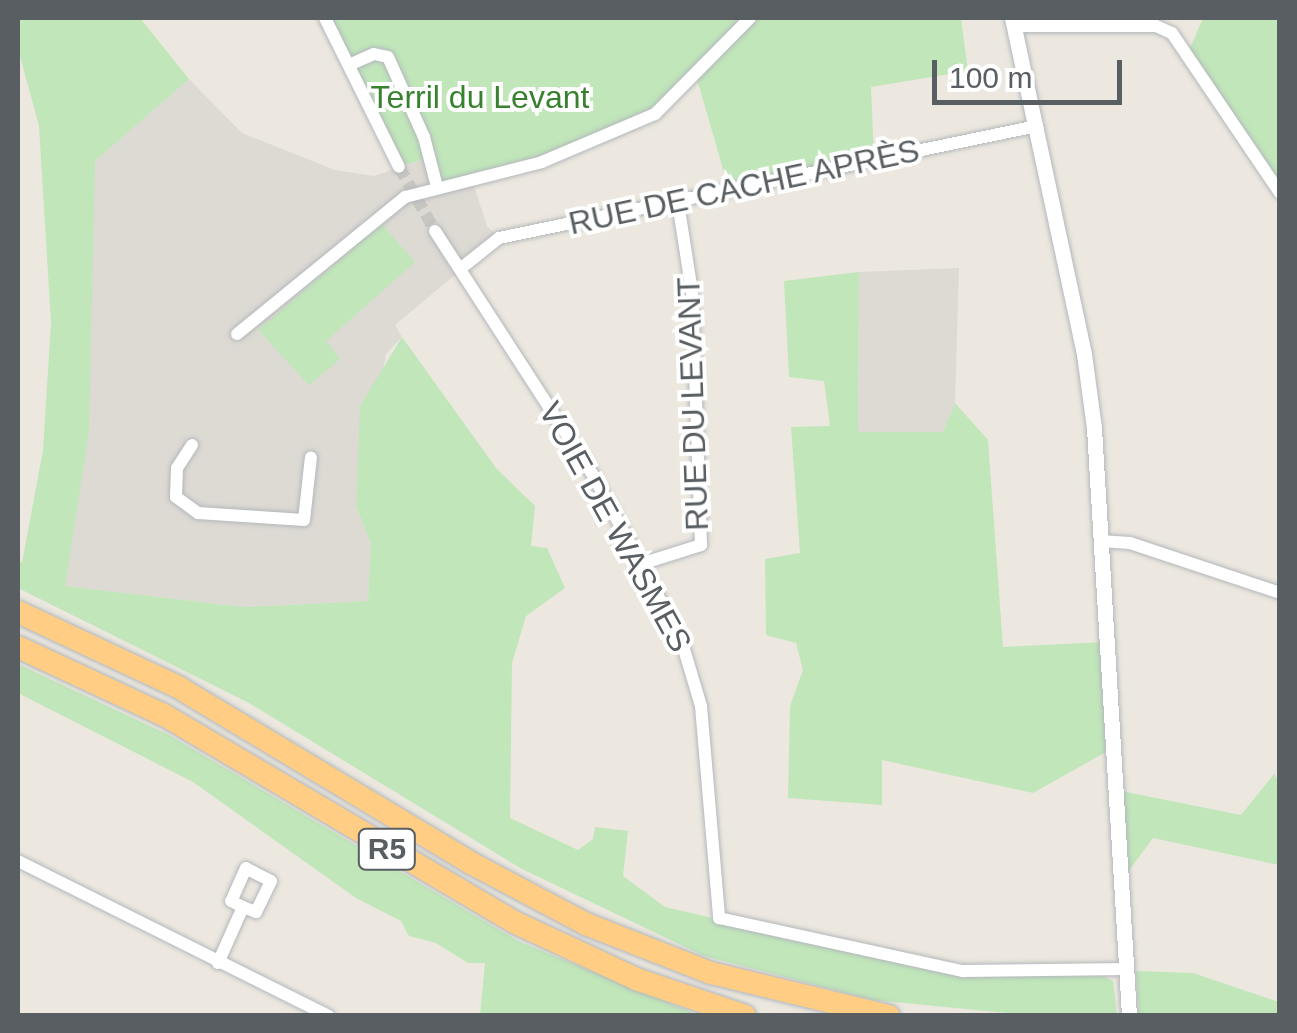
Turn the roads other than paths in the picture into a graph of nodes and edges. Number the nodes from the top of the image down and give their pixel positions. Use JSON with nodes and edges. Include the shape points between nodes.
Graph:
{"nodes":[{"id":1,"x":325,"y":18,"type":"edge"},
{"id":2,"x":750,"y":18,"type":"edge"},
{"id":3,"x":1079,"y":18,"type":"edge"},
{"id":4,"x":1013,"y":22,"type":"edge"},
{"id":5,"x":1057,"y":26,"type":"junction"},
{"id":6,"x":349,"y":66,"type":"junction"},
{"id":7,"x":1037,"y":126,"type":"junction"},
{"id":8,"x":399,"y":167,"type":"tunnel mouth"},
{"id":9,"x":437,"y":187,"type":"junction"},
{"id":10,"x":1280,"y":193,"type":"edge"},
{"id":11,"x":678,"y":203,"type":"junction"},
{"id":12,"x":435,"y":231,"type":"tunnel mouth"},
{"id":13,"x":460,"y":269,"type":"junction"},
{"id":14,"x":238,"y":334,"type":"dead end"},
{"id":15,"x":192,"y":446,"type":"dead end"},
{"id":16,"x":310,"y":458,"type":"dead end"},
{"id":17,"x":1100,"y":542,"type":"junction"},
{"id":18,"x":640,"y":564,"type":"junction"},
{"id":19,"x":1280,"y":593,"type":"edge"},
{"id":20,"x":18,"y":612,"type":"edge"},
{"id":21,"x":18,"y":647,"type":"edge"},
{"id":22,"x":18,"y":861,"type":"edge"},
{"id":23,"x":244,"y":907,"type":"dead end"},
{"id":24,"x":218,"y":963,"type":"junction"},
{"id":25,"x":1128,"y":969,"type":"junction"},
{"id":26,"x":329,"y":1016,"type":"edge"},
{"id":27,"x":745,"y":1016,"type":"edge"},
{"id":28,"x":889,"y":1016,"type":"edge"},
{"id":29,"x":1129,"y":1016,"type":"edge"}],
"edges":[{"from":1,"to":6,"type":"street"},
{"from":2,"to":9,"type":"street","via":[[655,114],[542,162]]},
{"from":3,"to":5,"type":"street"},
{"from":4,"to":5,"type":"street"},
{"from":4,"to":7,"type":"street"},
{"from":5,"to":10,"type":"street","via":[[1156,26],[1172,33]]},
{"from":6,"to":8,"type":"street"},
{"from":6,"to":9,"type":"street","via":[[374,54],[388,58],[424,137]]},
{"from":7,"to":11,"type":"street","name":"RUE DE CACHE APRÈS"},
{"from":7,"to":17,"type":"street","via":[[1084,354]]},
{"from":9,"to":14,"type":"street","via":[[388,206]]},
{"from":11,"to":13,"type":"street","name":"RUE DE CACHE APRÈS","via":[[500,238]]},
{"from":11,"to":18,"type":"street","name":"RUE DU LEVANT","via":[[692,292],[700,545]]},
{"from":12,"to":13,"type":"street","name":"VOIE DE WASMES"},
{"from":13,"to":18,"type":"street","name":"VOIE DE WASMES","via":[[593,475]]},
{"from":15,"to":16,"type":"street","via":[[177,468],[176,497],[198,513],[304,520]]},
{"from":17,"to":19,"type":"street","via":[[1130,543]]},
{"from":17,"to":25,"type":"street"},
{"from":18,"to":25,"type":"street","name":"VOIE DE WASMES","via":[[698,684],[719,918],[963,971]]},
{"from":20,"to":28,"type":"highway","number":"R5","via":[[178,687],[469,862],[586,924],[711,973]]},
{"from":21,"to":27,"type":"highway","number":"R5","via":[[164,714],[514,922],[636,979]]},
{"from":22,"to":24,"type":"street"},
{"from":23,"to":24,"type":"street"},
{"from":24,"to":26,"type":"street"},
{"from":25,"to":29,"type":"street"}]}
